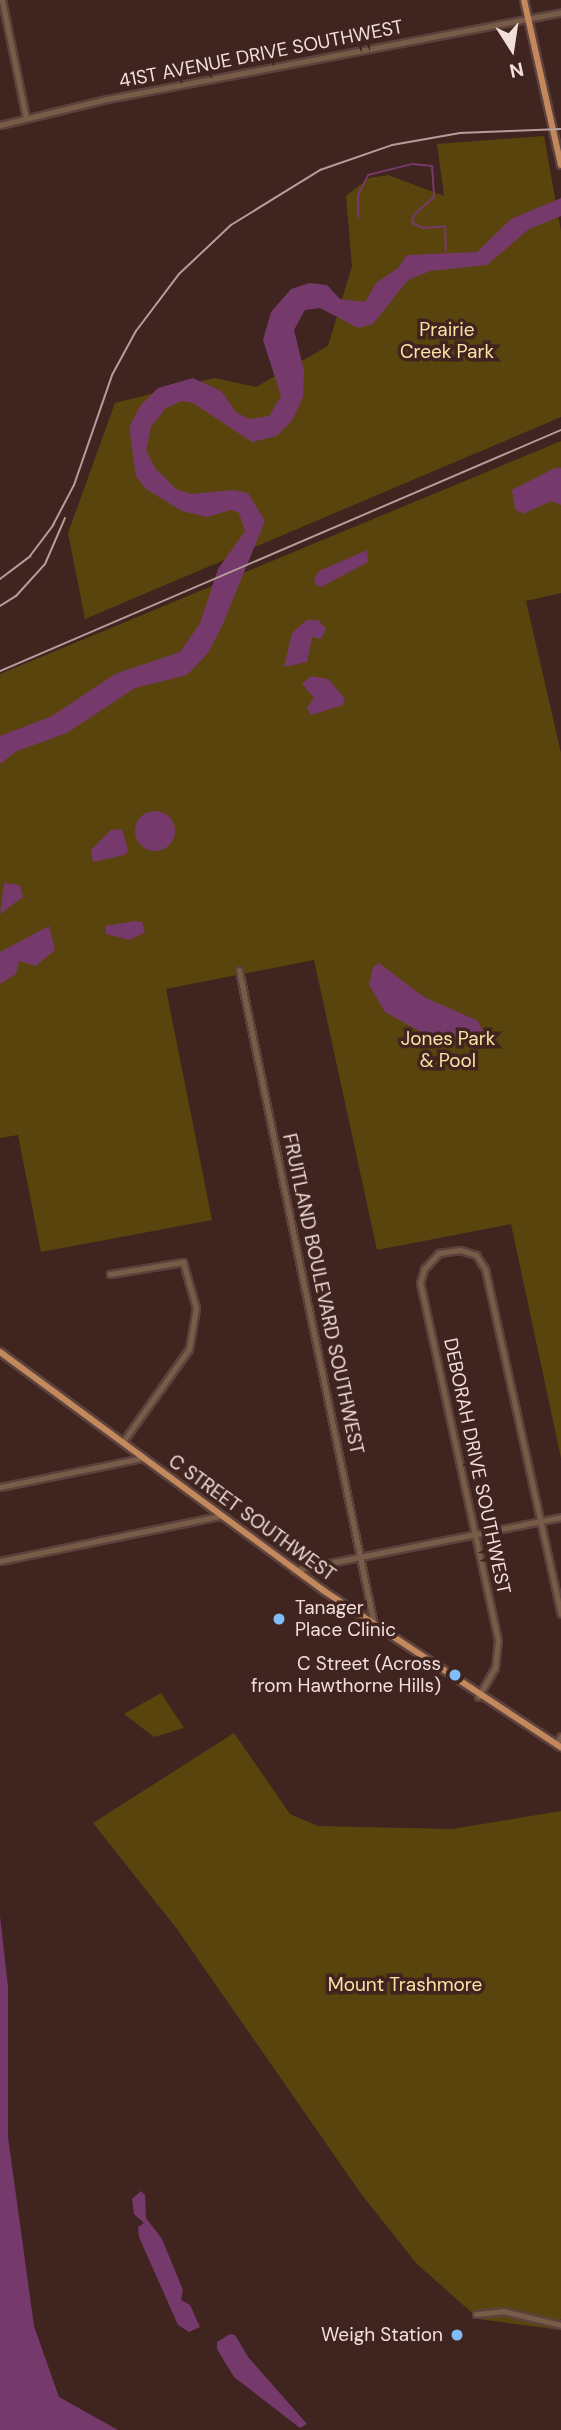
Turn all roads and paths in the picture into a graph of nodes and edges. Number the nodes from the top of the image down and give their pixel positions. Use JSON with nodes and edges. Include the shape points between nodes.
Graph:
{"nodes":[{"id":1,"x":2,"y":0,"type":"edge"},
{"id":2,"x":524,"y":0,"type":"edge"},
{"id":3,"x":561,"y":12,"type":"edge"},
{"id":4,"x":528,"y":18,"type":"junction"},
{"id":5,"x":26,"y":118,"type":"junction"},
{"id":6,"x":0,"y":125,"type":"edge"},
{"id":7,"x":561,"y":165,"type":"edge"},
{"id":8,"x":239,"y":970,"type":"dead end"},
{"id":9,"x":110,"y":1273,"type":"dead end"},
{"id":10,"x":0,"y":1352,"type":"edge"},
{"id":11,"x":122,"y":1443,"type":"junction"},
{"id":12,"x":143,"y":1458,"type":"junction"},
{"id":13,"x":0,"y":1487,"type":"edge"},
{"id":14,"x":220,"y":1516,"type":"junction"},
{"id":15,"x":561,"y":1517,"type":"edge"},
{"id":16,"x":541,"y":1521,"type":"junction"},
{"id":17,"x":475,"y":1534,"type":"junction"},
{"id":18,"x":362,"y":1557,"type":"junction"},
{"id":19,"x":0,"y":1561,"type":"edge"},
{"id":20,"x":294,"y":1570,"type":"junction"},
{"id":21,"x":561,"y":1614,"type":"edge"},
{"id":22,"x":374,"y":1625,"type":"junction"},
{"id":23,"x":478,"y":1697,"type":"junction"},
{"id":24,"x":561,"y":1736,"type":"edge"},
{"id":25,"x":559,"y":1746,"type":"edge"},
{"id":26,"x":477,"y":2314,"type":"dead end"},
{"id":27,"x":561,"y":2325,"type":"edge"}],
"edges":[{"from":1,"to":5,"type":"street"},
{"from":2,"to":4,"type":"main road"},
{"from":3,"to":4,"type":"street","name":"41ST AVENUE DRIVE SOUTHWEST"},
{"from":4,"to":5,"type":"street","name":"41ST AVENUE DRIVE SOUTHWEST"},
{"from":4,"to":7,"type":"main road"},
{"from":5,"to":6,"type":"street","name":"41ST AVENUE DRIVE SOUTHWEST"},
{"from":8,"to":18,"type":"street","name":"FRUITLAND BOULEVARD SOUTHWEST"},
{"from":9,"to":11,"type":"street","via":[[183,1262],[196,1308],[189,1349]]},
{"from":10,"to":11,"type":"main road","name":"C STREET SOUTHWEST"},
{"from":11,"to":12,"type":"main road","name":"C STREET SOUTHWEST"},
{"from":12,"to":13,"type":"street"},
{"from":12,"to":14,"type":"main road","name":"C STREET SOUTHWEST"},
{"from":14,"to":19,"type":"street"},
{"from":14,"to":20,"type":"main road","name":"C STREET SOUTHWEST"},
{"from":15,"to":16,"type":"street"},
{"from":16,"to":17,"type":"street"},
{"from":16,"to":17,"type":"street","name":"DEBORAH DRIVE SOUTHWEST","via":[[485,1269],[476,1255],[447,1251],[432,1258],[420,1283]]},
{"from":16,"to":21,"type":"street"},
{"from":17,"to":18,"type":"street"},
{"from":17,"to":23,"type":"street","name":"DEBORAH DRIVE SOUTHWEST","via":[[499,1647],[492,1674]]},
{"from":18,"to":20,"type":"street"},
{"from":18,"to":22,"type":"street","name":"FRUITLAND BOULEVARD SOUTHWEST"},
{"from":20,"to":22,"type":"main road","name":"C STREET SOUTHWEST"},
{"from":22,"to":23,"type":"main road","name":"C STREET SOUTHWEST"},
{"from":23,"to":25,"type":"main road","name":"C STREET SOUTHWEST"},
{"from":24,"to":25,"type":"street"},
{"from":26,"to":27,"type":"street","via":[[503,2311]]}]}
